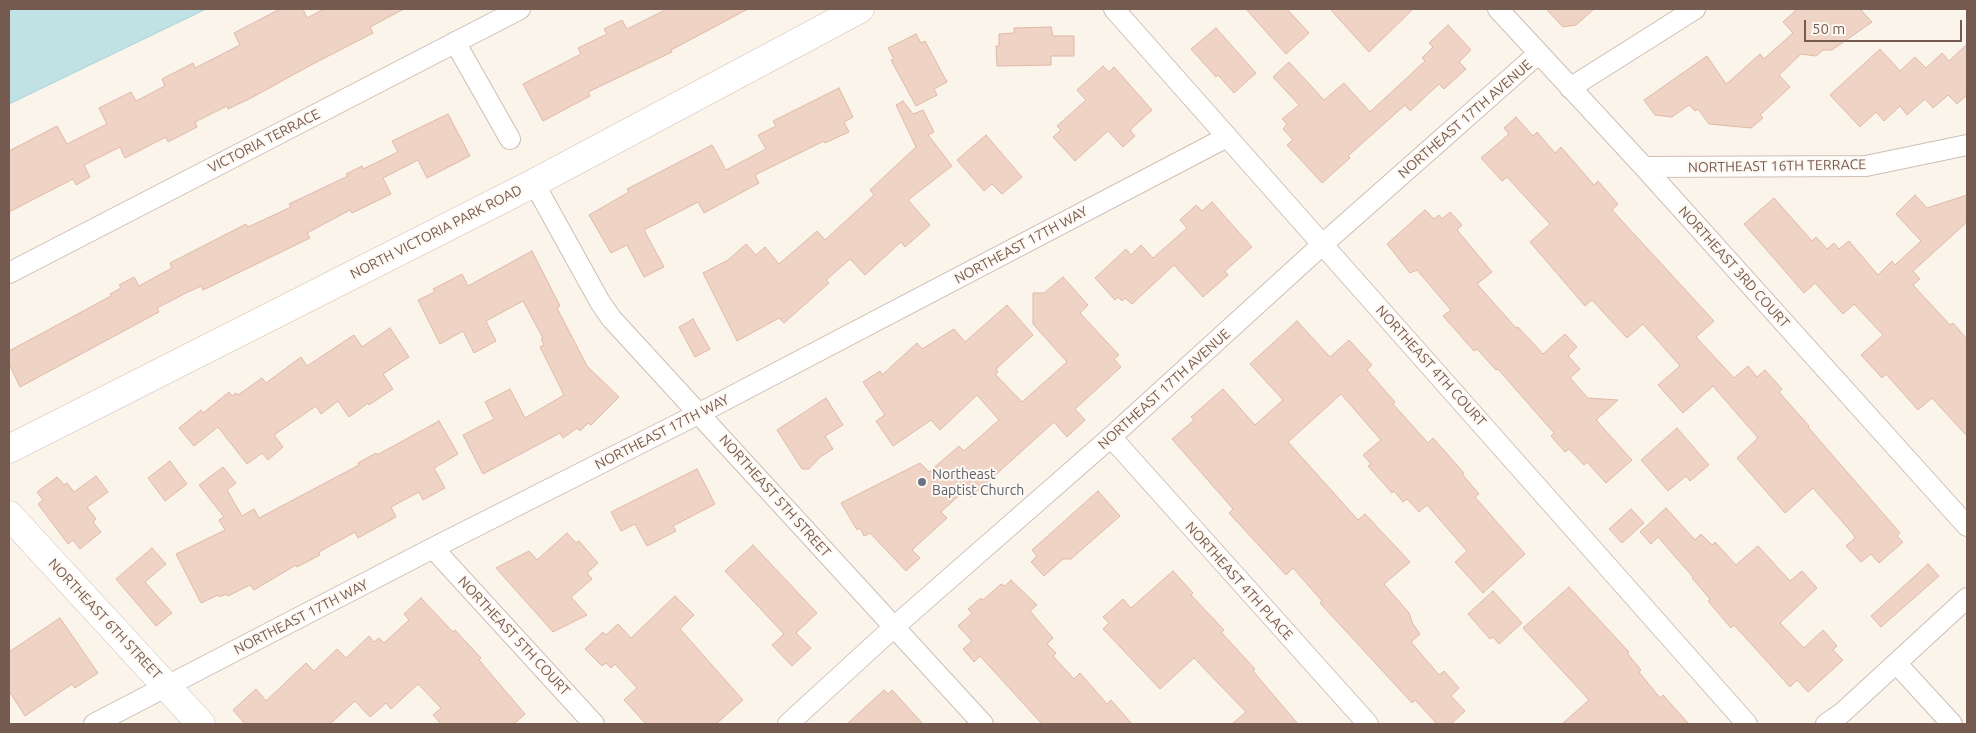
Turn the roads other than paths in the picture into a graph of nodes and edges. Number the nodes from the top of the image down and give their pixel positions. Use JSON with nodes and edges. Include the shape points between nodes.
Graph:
{"nodes":[{"id":1,"x":520,"y":9,"type":"edge"},
{"id":2,"x":860,"y":9,"type":"edge"},
{"id":3,"x":1114,"y":9,"type":"edge"},
{"id":4,"x":1498,"y":9,"type":"edge"},
{"id":5,"x":1695,"y":9,"type":"edge"},
{"id":6,"x":455,"y":42,"type":"junction"},
{"id":7,"x":1539,"y":53,"type":"junction"},
{"id":8,"x":1570,"y":88,"type":"junction"},
{"id":9,"x":1227,"y":137,"type":"junction"},
{"id":10,"x":510,"y":139,"type":"dead end"},
{"id":11,"x":1967,"y":146,"type":"edge"},
{"id":12,"x":1644,"y":167,"type":"junction"},
{"id":13,"x":534,"y":183,"type":"junction"},
{"id":14,"x":1323,"y":244,"type":"junction"},
{"id":15,"x":9,"y":273,"type":"edge"},
{"id":16,"x":700,"y":413,"type":"junction"},
{"id":17,"x":1111,"y":437,"type":"junction"},
{"id":18,"x":9,"y":449,"type":"edge"},
{"id":19,"x":9,"y":515,"type":"edge"},
{"id":20,"x":1967,"y":526,"type":"edge"},
{"id":21,"x":433,"y":548,"type":"junction"},
{"id":22,"x":1967,"y":598,"type":"edge"},
{"id":23,"x":894,"y":627,"type":"junction"},
{"id":24,"x":1897,"y":664,"type":"junction"},
{"id":25,"x":167,"y":686,"type":"junction"},
{"id":26,"x":1744,"y":723,"type":"edge"},
{"id":27,"x":94,"y":724,"type":"edge"},
{"id":28,"x":201,"y":724,"type":"edge"},
{"id":29,"x":594,"y":724,"type":"edge"},
{"id":30,"x":788,"y":724,"type":"edge"},
{"id":31,"x":983,"y":724,"type":"edge"},
{"id":32,"x":1368,"y":724,"type":"edge"},
{"id":33,"x":1826,"y":724,"type":"edge"},
{"id":34,"x":1952,"y":724,"type":"edge"}],
"edges":[{"from":1,"to":6,"type":"street","name":"VICTORIA TERRACE"},
{"from":2,"to":13,"type":"street","name":"NORTH VICTORIA PARK ROAD"},
{"from":3,"to":9,"type":"street","name":"NORTHEAST 4TH COURT"},
{"from":4,"to":7,"type":"street","name":"NORTHEAST 3RD COURT"},
{"from":5,"to":8,"type":"street"},
{"from":6,"to":10,"type":"street"},
{"from":6,"to":15,"type":"street","name":"VICTORIA TERRACE"},
{"from":7,"to":8,"type":"street","name":"NORTHEAST 3RD COURT"},
{"from":7,"to":14,"type":"street","name":"NORTHEAST 17TH AVENUE"},
{"from":8,"to":12,"type":"street","name":"NORTHEAST 3RD COURT"},
{"from":9,"to":14,"type":"street","name":"NORTHEAST 4TH COURT"},
{"from":9,"to":16,"type":"street","name":"NORTHEAST 17TH WAY"},
{"from":11,"to":12,"type":"street","name":"NORTHEAST 16TH TERRACE","via":[[1866,166]]},
{"from":12,"to":20,"type":"street","name":"NORTHEAST 3RD COURT"},
{"from":13,"to":16,"type":"street","name":"NORTHEAST 5TH STREET","via":[[611,318]]},
{"from":13,"to":18,"type":"street","name":"NORTH VICTORIA PARK ROAD"},
{"from":14,"to":17,"type":"street","name":"NORTHEAST 17TH AVENUE"},
{"from":14,"to":26,"type":"street","name":"NORTHEAST 4TH COURT"},
{"from":16,"to":21,"type":"street","name":"NORTHEAST 17TH WAY"},
{"from":16,"to":23,"type":"street","name":"NORTHEAST 5TH STREET"},
{"from":17,"to":23,"type":"street","name":"NORTHEAST 17TH AVENUE"},
{"from":17,"to":32,"type":"street","name":"NORTHEAST 4TH PLACE"},
{"from":19,"to":25,"type":"street","name":"NORTHEAST 6TH STREET"},
{"from":21,"to":25,"type":"street","name":"NORTHEAST 17TH WAY"},
{"from":21,"to":29,"type":"street","name":"NORTHEAST 5TH COURT"},
{"from":22,"to":24,"type":"street"},
{"from":23,"to":30,"type":"street","name":"NORTHEAST 17TH AVENUE"},
{"from":23,"to":31,"type":"street","name":"NORTHEAST 5TH STREET"},
{"from":24,"to":33,"type":"street"},
{"from":24,"to":34,"type":"street"},
{"from":25,"to":27,"type":"street","name":"NORTHEAST 17TH WAY"},
{"from":25,"to":28,"type":"street","name":"NORTHEAST 6TH STREET"}]}
